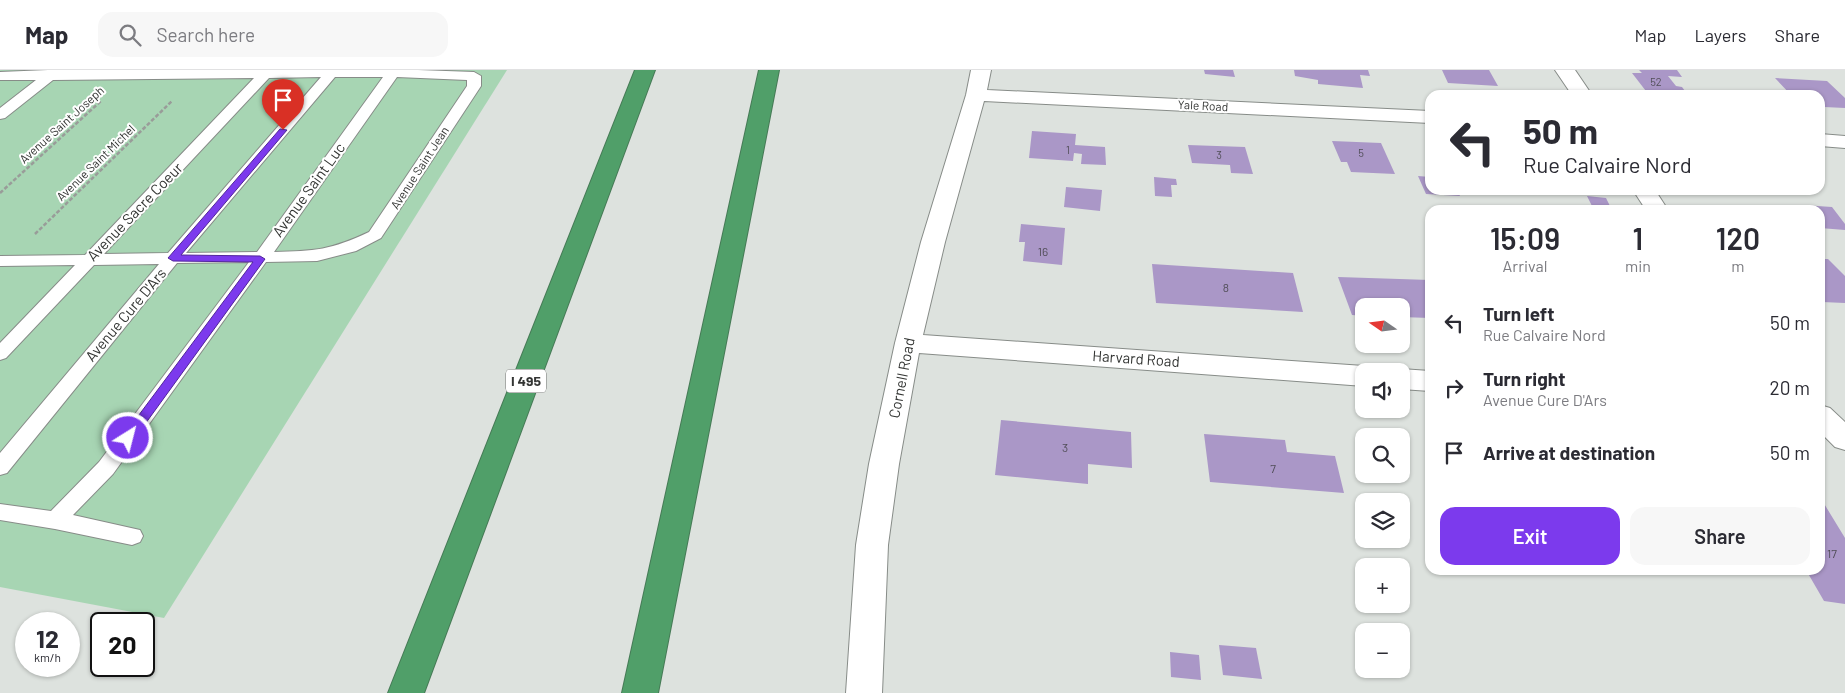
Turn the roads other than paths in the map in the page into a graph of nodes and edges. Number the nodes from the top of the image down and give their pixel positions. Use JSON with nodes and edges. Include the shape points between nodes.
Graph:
{"nodes":[{"id":1,"x":645,"y":70,"type":"edge"},
{"id":2,"x":769,"y":70,"type":"edge"},
{"id":3,"x":1565,"y":70,"type":"edge"},
{"id":4,"x":394,"y":71,"type":"edge"},
{"id":5,"x":268,"y":72,"type":"edge"},
{"id":6,"x":53,"y":73,"type":"edge"},
{"id":7,"x":331,"y":74,"type":"junction"},
{"id":8,"x":0,"y":76,"type":"edge"},
{"id":9,"x":474,"y":76,"type":"joint"},
{"id":10,"x":978,"y":82,"type":"edge"},
{"id":11,"x":1579,"y":90,"type":"edge"},
{"id":12,"x":0,"y":115,"type":"edge"},
{"id":13,"x":1425,"y":118,"type":"edge"},
{"id":14,"x":1825,"y":140,"type":"edge"},
{"id":15,"x":1845,"y":142,"type":"edge"},
{"id":16,"x":350,"y":247,"type":"joint"},
{"id":17,"x":173,"y":258,"type":"junction"},
{"id":18,"x":89,"y":259,"type":"junction"},
{"id":19,"x":260,"y":259,"type":"junction"},
{"id":20,"x":3,"y":261,"type":"edge"},
{"id":21,"x":908,"y":343,"type":"junction"},
{"id":22,"x":0,"y":354,"type":"edge"},
{"id":23,"x":1355,"y":375,"type":"edge"},
{"id":24,"x":1410,"y":380,"type":"edge"},
{"id":25,"x":1425,"y":381,"type":"edge"},
{"id":26,"x":1825,"y":420,"type":"edge"},
{"id":27,"x":1845,"y":439,"type":"edge"},
{"id":28,"x":0,"y":467,"type":"edge"},
{"id":29,"x":0,"y":512,"type":"edge"},
{"id":30,"x":55,"y":520,"type":"junction"},
{"id":31,"x":132,"y":536,"type":"dead end"},
{"id":32,"x":406,"y":693,"type":"edge"},
{"id":33,"x":640,"y":693,"type":"edge"},
{"id":34,"x":864,"y":693,"type":"edge"}],
"edges":[{"from":1,"to":32,"type":"highway","number":"I 495"},
{"from":2,"to":33,"type":"highway"},
{"from":3,"to":11,"type":"street"},
{"from":4,"to":7,"type":"lane"},
{"from":4,"to":9,"type":"lane"},
{"from":4,"to":19,"type":"lane","name":"Avenue Saint Luc"},
{"from":5,"to":6,"type":"lane","via":[[198,75]]},
{"from":5,"to":7,"type":"lane"},
{"from":5,"to":18,"type":"lane","name":"Avenue Sacre Coeur"},
{"from":6,"to":8,"type":"lane"},
{"from":6,"to":12,"type":"lane"},
{"from":7,"to":17,"type":"lane","name":"Avenue Cure D'Ars"},
{"from":9,"to":16,"type":"lane","name":"Avenue Saint Jean","via":[[474,86],[376,234]]},
{"from":10,"to":13,"type":"street","name":"Yale Road"},
{"from":10,"to":21,"type":"street","name":"Cornell Road"},
{"from":14,"to":15,"type":"street"},
{"from":16,"to":19,"type":"lane","via":[[317,256]]},
{"from":17,"to":18,"type":"lane"},
{"from":17,"to":19,"type":"lane"},
{"from":17,"to":28,"type":"lane","name":"Avenue Cure D'Ars"},
{"from":18,"to":20,"type":"lane"},
{"from":18,"to":22,"type":"lane","name":"Avenue Sacre Coeur"},
{"from":19,"to":30,"type":"lane","name":"Avenue Saint Luc","via":[[106,468]]},
{"from":21,"to":23,"type":"street","name":"Harvard Road"},
{"from":21,"to":34,"type":"street","name":"Cornell Road","via":[[872,545]]},
{"from":24,"to":25,"type":"street"},
{"from":26,"to":27,"type":"street"},
{"from":29,"to":30,"type":"lane"},
{"from":30,"to":31,"type":"lane"}]}
